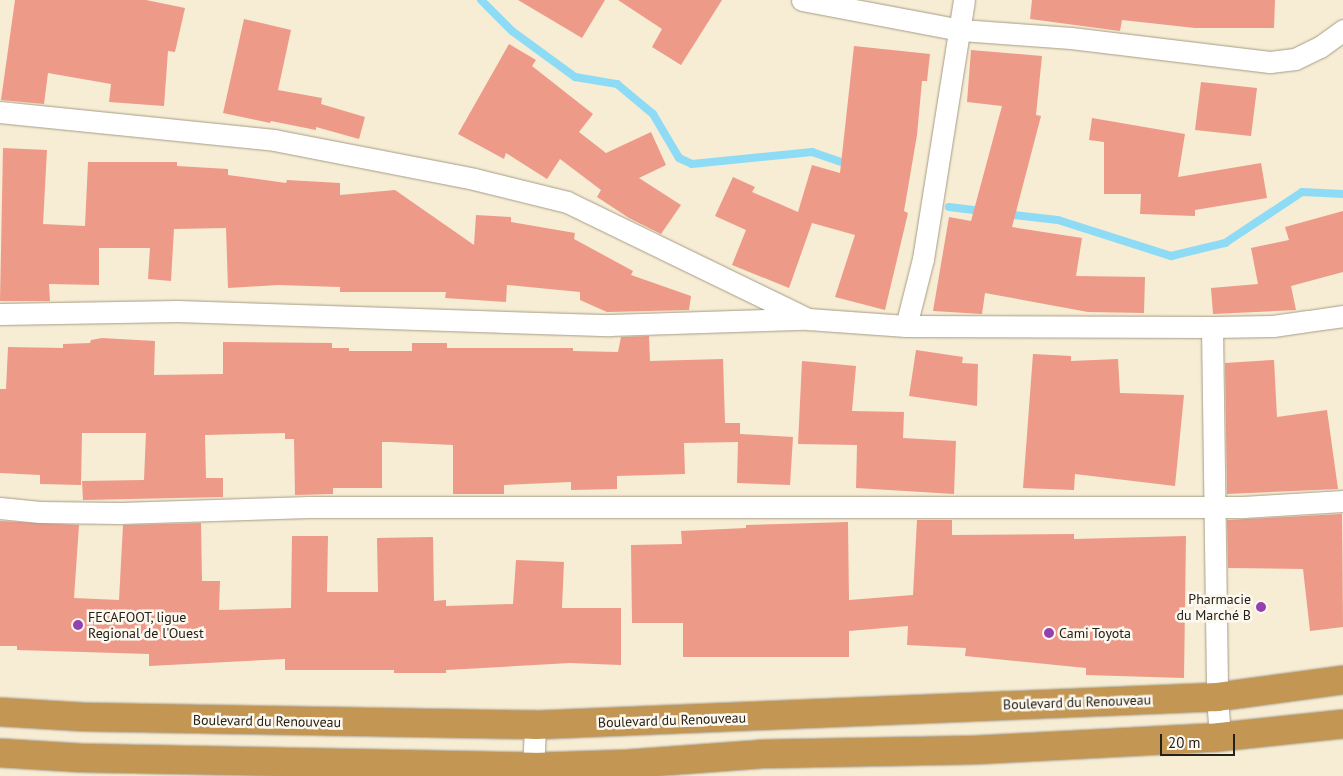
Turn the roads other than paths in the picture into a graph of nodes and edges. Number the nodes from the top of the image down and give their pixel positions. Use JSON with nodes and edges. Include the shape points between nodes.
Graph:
{"nodes":[{"id":1,"x":802,"y":0,"type":"edge"},
{"id":2,"x":964,"y":0,"type":"edge"},
{"id":3,"x":961,"y":30,"type":"junction"},
{"id":4,"x":1343,"y":30,"type":"edge"},
{"id":5,"x":0,"y":112,"type":"edge"},
{"id":6,"x":0,"y":314,"type":"edge"},
{"id":7,"x":1343,"y":316,"type":"edge"},
{"id":8,"x":808,"y":319,"type":"junction"},
{"id":9,"x":906,"y":326,"type":"junction"},
{"id":10,"x":1212,"y":327,"type":"junction"},
{"id":11,"x":1343,"y":501,"type":"edge"},
{"id":12,"x":1215,"y":505,"type":"junction"},
{"id":13,"x":0,"y":508,"type":"edge"},
{"id":14,"x":1343,"y":680,"type":"edge"},
{"id":15,"x":1217,"y":697,"type":"junction"},
{"id":16,"x":0,"y":712,"type":"edge"},
{"id":17,"x":43,"y":714,"type":"junction"},
{"id":18,"x":1343,"y":724,"type":"edge"},
{"id":19,"x":535,"y":725,"type":"junction"},
{"id":20,"x":1220,"y":737,"type":"junction"},
{"id":21,"x":0,"y":753,"type":"edge"},
{"id":22,"x":38,"y":755,"type":"junction"},
{"id":23,"x":631,"y":770,"type":"edge"},
{"id":24,"x":533,"y":771,"type":"edge"}],
"edges":[{"from":1,"to":3,"type":"street"},
{"from":2,"to":3,"type":"street"},
{"from":3,"to":4,"type":"street","via":[[1071,38],[1270,62],[1295,59],[1320,47]]},
{"from":3,"to":9,"type":"street","via":[[923,259]]},
{"from":5,"to":8,"type":"street","via":[[274,140],[474,178],[567,202]]},
{"from":6,"to":8,"type":"street","via":[[177,312],[609,325]]},
{"from":7,"to":10,"type":"street","via":[[1273,326]]},
{"from":8,"to":9,"type":"street"},
{"from":9,"to":10,"type":"street"},
{"from":10,"to":12,"type":"street"},
{"from":11,"to":12,"type":"street","via":[[1300,506]]},
{"from":12,"to":13,"type":"street","via":[[309,507],[120,513]]},
{"from":12,"to":15,"type":"street"},
{"from":14,"to":15,"type":"highway","name":"Boulevard du Renouveau"},
{"from":15,"to":19,"type":"highway","name":"Boulevard du Renouveau"},
{"from":15,"to":20,"type":"street"},
{"from":16,"to":17,"type":"highway","name":"Boulevard du Renouveau"},
{"from":17,"to":19,"type":"highway","name":"Boulevard du Renouveau"},
{"from":17,"to":22,"type":"highway"},
{"from":18,"to":20,"type":"highway"},
{"from":19,"to":24,"type":"street"},
{"from":20,"to":23,"type":"highway","via":[[975,750],[762,754]]},
{"from":21,"to":22,"type":"highway"},
{"from":22,"to":24,"type":"highway"},
{"from":23,"to":24,"type":"highway"}]}
